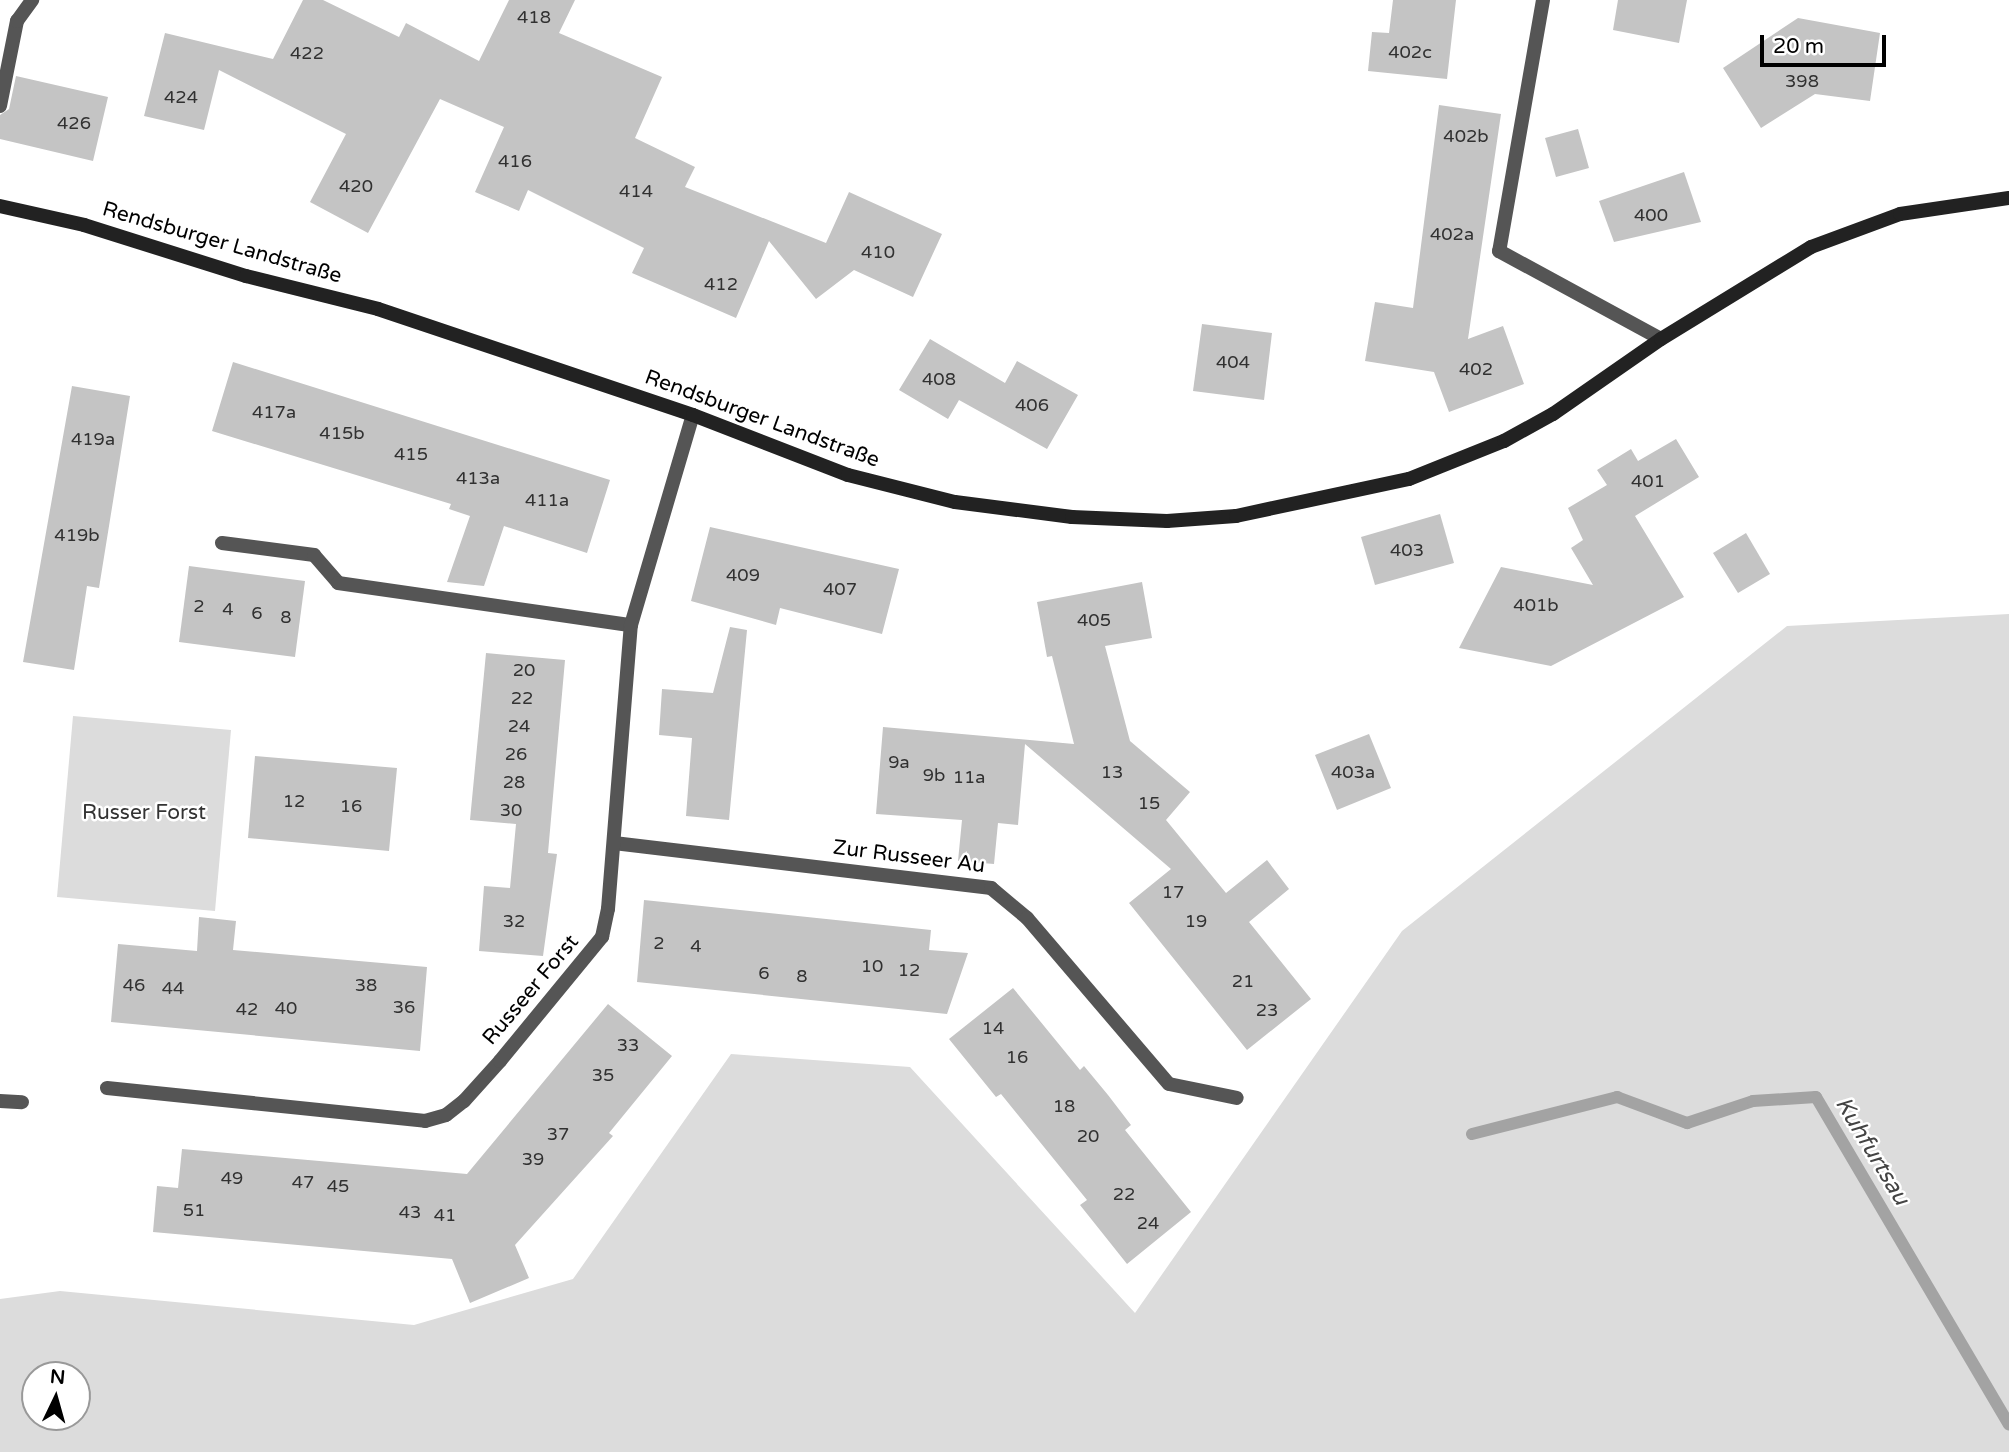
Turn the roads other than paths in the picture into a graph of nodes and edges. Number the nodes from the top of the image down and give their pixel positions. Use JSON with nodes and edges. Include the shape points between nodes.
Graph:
{"nodes":[{"id":1,"x":32,"y":0,"type":"edge"},
{"id":2,"x":1543,"y":0,"type":"edge"},
{"id":3,"x":0,"y":106,"type":"edge"},
{"id":4,"x":2009,"y":198,"type":"edge"},
{"id":5,"x":0,"y":206,"type":"edge"},
{"id":6,"x":1661,"y":339,"type":"junction"},
{"id":7,"x":693,"y":415,"type":"junction"},
{"id":8,"x":222,"y":543,"type":"dead end"},
{"id":9,"x":631,"y":625,"type":"junction"},
{"id":10,"x":614,"y":843,"type":"junction"},
{"id":11,"x":107,"y":1088,"type":"dead end"},
{"id":12,"x":1237,"y":1098,"type":"dead end"},
{"id":13,"x":0,"y":1101,"type":"edge"},
{"id":14,"x":22,"y":1101,"type":"dead end"}],
"edges":[{"from":1,"to":3,"type":"street","via":[[17,21]]},
{"from":2,"to":6,"type":"street","via":[[1499,251]]},
{"from":4,"to":6,"type":"street","name":"Rendsburger Landstraße","via":[[1900,214],[1811,247]]},
{"from":5,"to":7,"type":"street","name":"Rendsburger Landstraße","via":[[84,225],[246,276],[378,310]]},
{"from":6,"to":7,"type":"street","name":"Rendsburger Landstraße","via":[[1553,414],[1504,441],[1409,479],[1236,516],[1167,521],[1072,517],[955,502],[848,475]]},
{"from":7,"to":9,"type":"street","name":"Russeer Forst"},
{"from":8,"to":9,"type":"street","via":[[314,555],[338,583]]},
{"from":9,"to":10,"type":"street","name":"Russeer Forst"},
{"from":10,"to":11,"type":"street","name":"Russeer Forst","via":[[602,937],[500,1061],[446,1115],[425,1121]]},
{"from":10,"to":12,"type":"street","name":"Zur Russeer Au","via":[[991,888],[1027,918],[1170,1084]]},
{"from":13,"to":14,"type":"street"}]}
